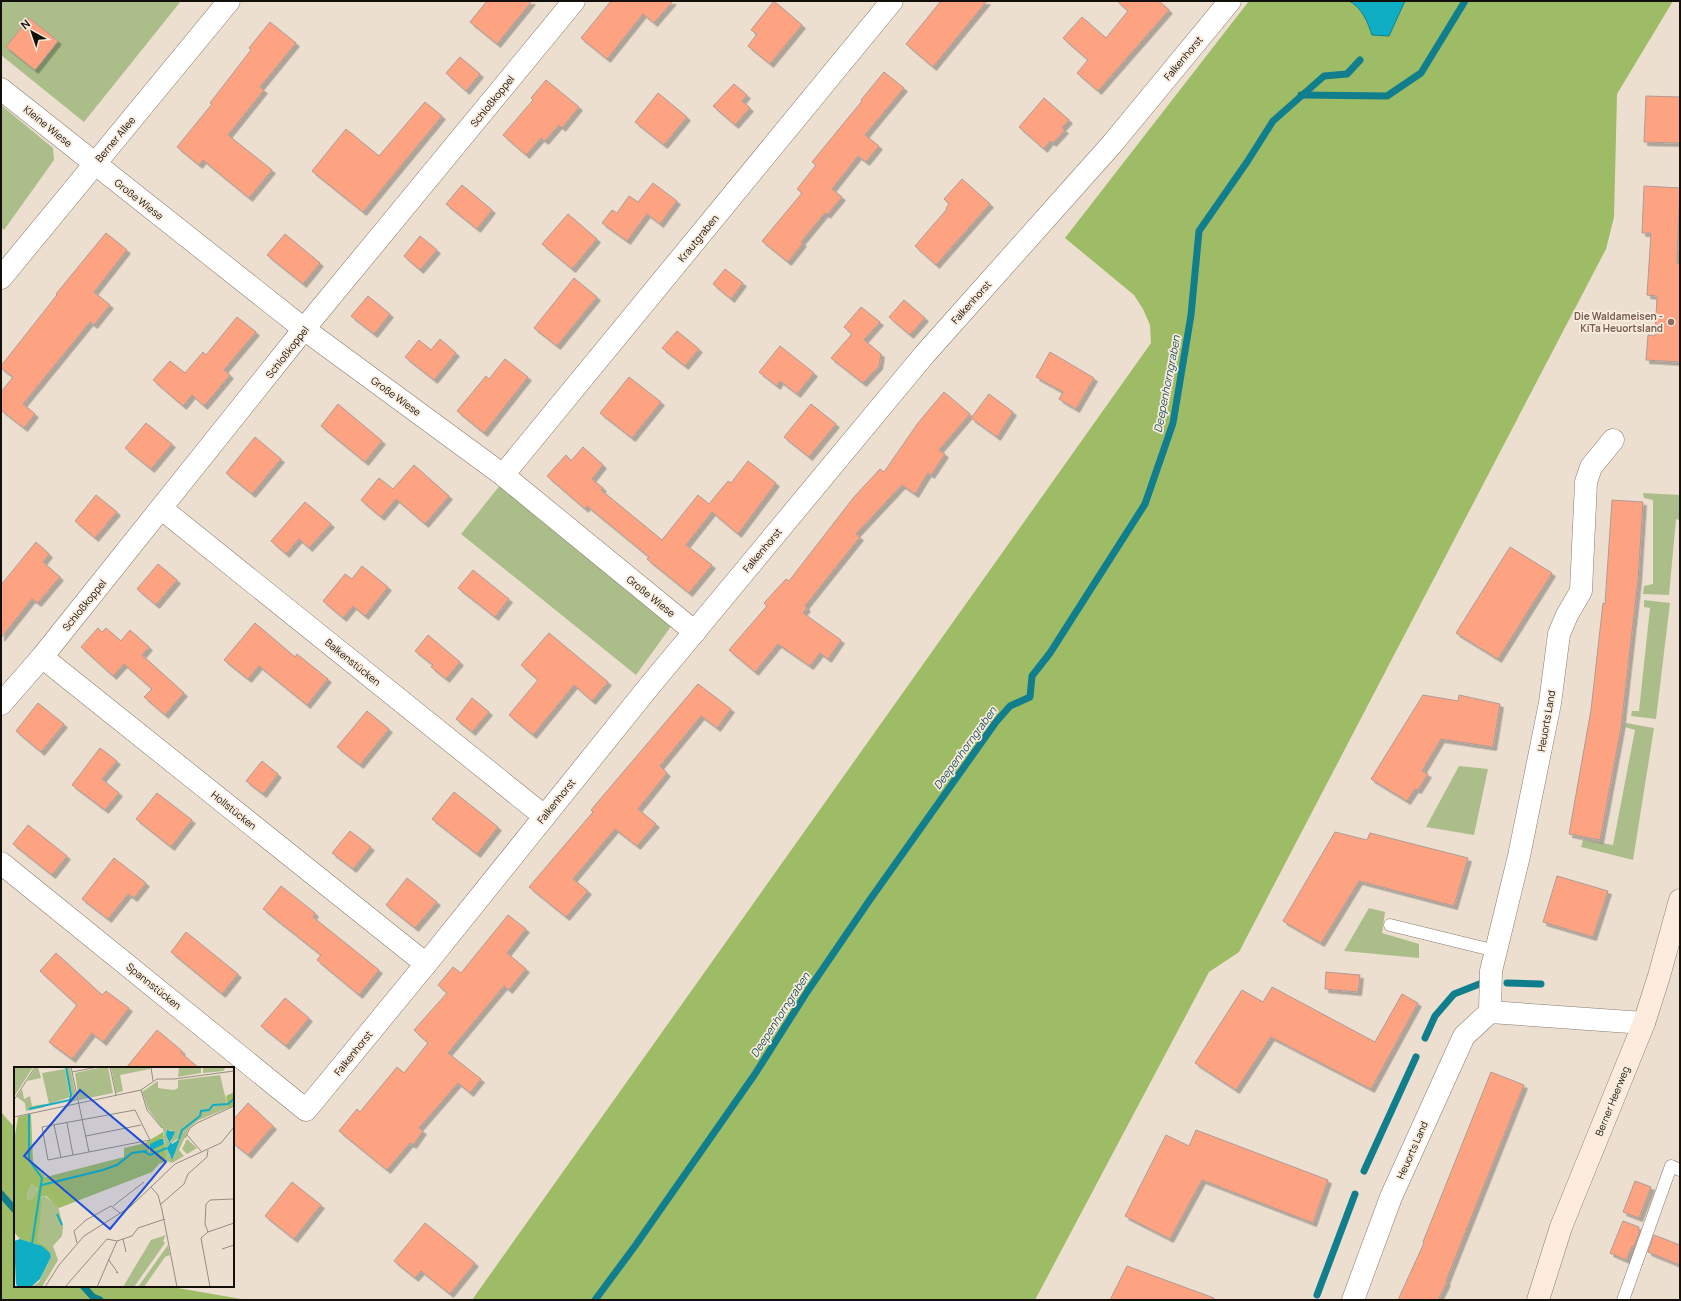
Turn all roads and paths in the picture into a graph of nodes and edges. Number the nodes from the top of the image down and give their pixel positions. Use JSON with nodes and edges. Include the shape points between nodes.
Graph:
{"nodes":[{"id":1,"x":229,"y":1,"type":"edge"},
{"id":2,"x":574,"y":1,"type":"edge"},
{"id":3,"x":892,"y":1,"type":"edge"},
{"id":4,"x":1230,"y":1,"type":"edge"},
{"id":5,"x":1,"y":88,"type":"edge"},
{"id":6,"x":94,"y":164,"type":"junction"},
{"id":7,"x":1,"y":278,"type":"edge"},
{"id":8,"x":304,"y":330,"type":"junction"},
{"id":9,"x":1613,"y":440,"type":"dead end"},
{"id":10,"x":503,"y":475,"type":"junction"},
{"id":11,"x":162,"y":509,"type":"junction"},
{"id":12,"x":695,"y":632,"type":"junction"},
{"id":13,"x":42,"y":657,"type":"junction"},
{"id":14,"x":1,"y":704,"type":"edge"},
{"id":15,"x":544,"y":816,"type":"junction"},
{"id":16,"x":1,"y":863,"type":"edge"},
{"id":17,"x":1680,"y":900,"type":"edge"},
{"id":18,"x":1390,"y":925,"type":"dead end"},
{"id":19,"x":1496,"y":951,"type":"junction"},
{"id":20,"x":426,"y":964,"type":"junction"},
{"id":21,"x":1490,"y":1012,"type":"junction"},
{"id":22,"x":1644,"y":1022,"type":"junction"},
{"id":23,"x":306,"y":1110,"type":"joint"},
{"id":24,"x":1680,"y":1170,"type":"edge"},
{"id":25,"x":1353,"y":1300,"type":"edge"},
{"id":26,"x":1538,"y":1300,"type":"edge"},
{"id":27,"x":1623,"y":1300,"type":"edge"}],
"edges":[{"from":1,"to":6,"type":"street","name":"Berner Allee"},
{"from":2,"to":8,"type":"street","name":"Schloßkoppel"},
{"from":3,"to":10,"type":"street","name":"Krautgraben"},
{"from":4,"to":12,"type":"street","name":"Falkenhorst","via":[[1107,149],[924,355]]},
{"from":5,"to":6,"type":"street","name":"Kleine Wiese"},
{"from":6,"to":7,"type":"street","name":"Berner Allee"},
{"from":6,"to":8,"type":"street","name":"Große Wiese"},
{"from":8,"to":10,"type":"street","name":"Große Wiese"},
{"from":8,"to":11,"type":"street","name":"Schloßkoppel"},
{"from":9,"to":19,"type":"street","name":"Heuorts Land","via":[[1591,467],[1586,482],[1581,591],[1559,634],[1550,703],[1519,856]]},
{"from":10,"to":12,"type":"street","name":"Große Wiese"},
{"from":11,"to":13,"type":"street","name":"Schloßkoppel"},
{"from":11,"to":15,"type":"street","name":"Balkenstücken"},
{"from":12,"to":15,"type":"street","name":"Falkenhorst"},
{"from":13,"to":14,"type":"street","name":"Schloßkoppel"},
{"from":13,"to":20,"type":"street","name":"Hollstücken"},
{"from":15,"to":20,"type":"street","name":"Falkenhorst"},
{"from":16,"to":23,"type":"street","name":"Spannstücken"},
{"from":17,"to":22,"type":"main road","name":"Berner Heerweg"},
{"from":18,"to":19,"type":"lane"},
{"from":19,"to":21,"type":"street","name":"Heuorts Land","via":[[1491,971]]},
{"from":20,"to":23,"type":"street","name":"Falkenhorst"},
{"from":21,"to":22,"type":"street"},
{"from":21,"to":25,"type":"street","name":"Heuorts Land","via":[[1464,1036],[1461,1042],[1391,1197]]},
{"from":22,"to":26,"type":"main road","name":"Berner Heerweg","via":[[1561,1226]]},
{"from":24,"to":27,"type":"lane","via":[[1671,1166]]}]}
